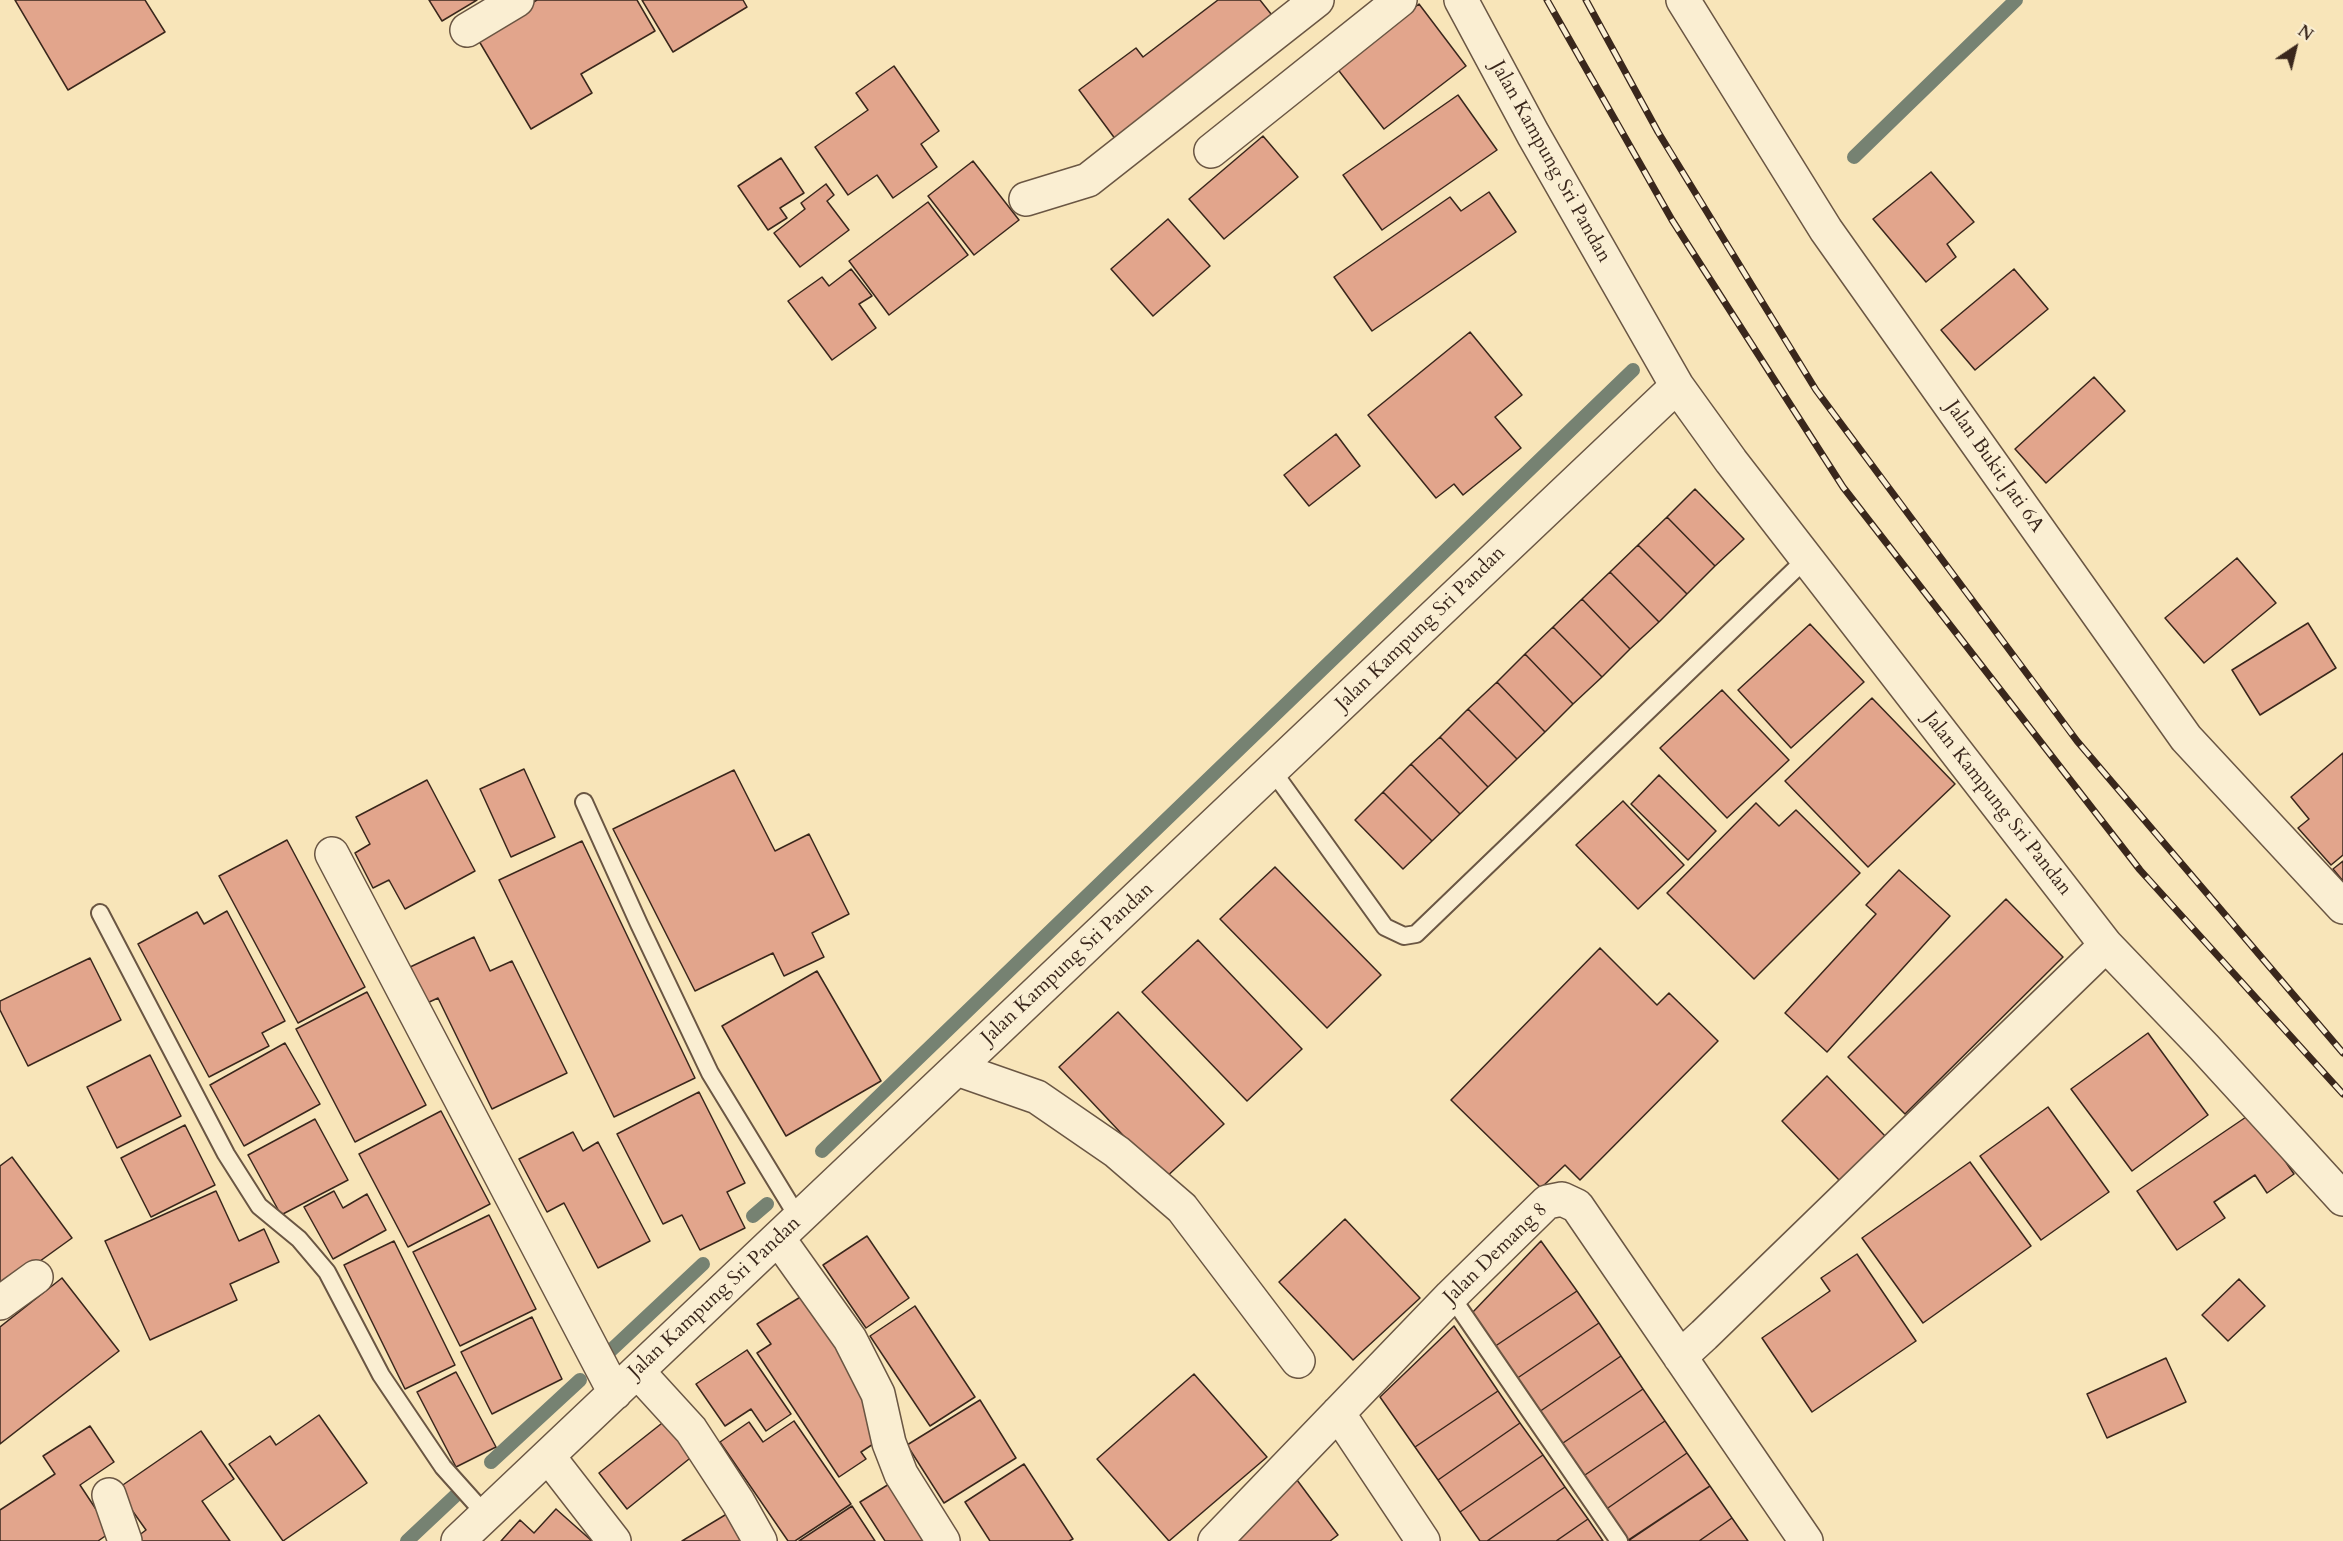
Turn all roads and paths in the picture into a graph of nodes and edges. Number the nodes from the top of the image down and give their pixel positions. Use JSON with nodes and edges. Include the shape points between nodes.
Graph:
{"nodes":[{"id":1,"x":517,"y":0,"type":"edge"},
{"id":2,"x":1317,"y":0,"type":"edge"},
{"id":3,"x":1400,"y":0,"type":"edge"},
{"id":4,"x":1461,"y":0,"type":"edge"},
{"id":5,"x":1683,"y":0,"type":"edge"},
{"id":6,"x":467,"y":30,"type":"dead end"},
{"id":7,"x":1211,"y":151,"type":"dead end"},
{"id":8,"x":1026,"y":199,"type":"dead end"},
{"id":9,"x":1677,"y":386,"type":"junction"},
{"id":10,"x":1807,"y":558,"type":"junction"},
{"id":11,"x":1272,"y":770,"type":"junction"},
{"id":12,"x":584,"y":802,"type":"dead end"},
{"id":13,"x":332,"y":854,"type":"dead end"},
{"id":14,"x":2343,"y":907,"type":"edge"},
{"id":15,"x":100,"y":913,"type":"dead end"},
{"id":16,"x":2106,"y":945,"type":"junction"},
{"id":17,"x":957,"y":1069,"type":"junction"},
{"id":18,"x":2343,"y":1199,"type":"edge"},
{"id":19,"x":789,"y":1228,"type":"junction"},
{"id":20,"x":36,"y":1277,"type":"dead end"},
{"id":21,"x":1451,"y":1296,"type":"junction"},
{"id":22,"x":0,"y":1304,"type":"edge"},
{"id":23,"x":1680,"y":1357,"type":"junction"},
{"id":24,"x":1298,"y":1361,"type":"dead end"},
{"id":25,"x":626,"y":1383,"type":"junction"},
{"id":26,"x":1338,"y":1413,"type":"junction"},
{"id":27,"x":548,"y":1456,"type":"junction"},
{"id":28,"x":109,"y":1495,"type":"dead end"},
{"id":29,"x":486,"y":1515,"type":"junction"},
{"id":30,"x":125,"y":1541,"type":"edge"},
{"id":31,"x":458,"y":1541,"type":"edge"},
{"id":32,"x":614,"y":1541,"type":"edge"},
{"id":33,"x":760,"y":1541,"type":"edge"},
{"id":34,"x":943,"y":1541,"type":"edge"},
{"id":35,"x":1215,"y":1541,"type":"edge"},
{"id":36,"x":1423,"y":1541,"type":"edge"},
{"id":37,"x":1619,"y":1541,"type":"edge"},
{"id":38,"x":1806,"y":1541,"type":"edge"}],
"edges":[{"from":1,"to":6,"type":"street"},
{"from":2,"to":8,"type":"street","via":[[1088,180]]},
{"from":3,"to":7,"type":"street"},
{"from":4,"to":9,"type":"street","name":"Jalan Kampung Sri Pandan"},
{"from":5,"to":14,"type":"street","name":"Jalan Bukit Jati 6A","via":[[1826,230],[2186,738]]},
{"from":9,"to":10,"type":"street","name":"Jalan Kampung Sri Pandan"},
{"from":9,"to":11,"type":"street","name":"Jalan Kampung Sri Pandan"},
{"from":10,"to":11,"type":"lane","via":[[1416,934],[1404,936],[1385,927]]},
{"from":10,"to":16,"type":"street","name":"Jalan Kampung Sri Pandan"},
{"from":11,"to":17,"type":"street","name":"Jalan Kampung Sri Pandan"},
{"from":12,"to":19,"type":"lane","via":[[710,1073]]},
{"from":13,"to":25,"type":"street"},
{"from":15,"to":29,"type":"lane","via":[[226,1154],[259,1206],[299,1239],[327,1272],[393,1395],[443,1467]]},
{"from":16,"to":18,"type":"street","name":"Jalan Kampung Sri Pandan"},
{"from":16,"to":23,"type":"street"},
{"from":17,"to":19,"type":"street","name":"Jalan Kampung Sri Pandan"},
{"from":17,"to":24,"type":"street","via":[[1037,1097],[1117,1152],[1182,1208]]},
{"from":19,"to":25,"type":"street","name":"Jalan Kampung Sri Pandan"},
{"from":19,"to":34,"type":"street","via":[[878,1394],[901,1474]]},
{"from":20,"to":22,"type":"street"},
{"from":21,"to":23,"type":"street","name":"Jalan Demang 8","via":[[1547,1202],[1562,1199],[1577,1206]]},
{"from":21,"to":26,"type":"street","name":"Jalan Demang 8"},
{"from":21,"to":37,"type":"lane"},
{"from":23,"to":38,"type":"street","name":"Jalan Demang 8"},
{"from":25,"to":27,"type":"street","name":"Jalan Kampung Sri Pandan"},
{"from":25,"to":33,"type":"street","via":[[691,1430]]},
{"from":26,"to":35,"type":"street","name":"Jalan Demang 8"},
{"from":26,"to":36,"type":"street"},
{"from":27,"to":29,"type":"street","name":"Jalan Kampung Sri Pandan"},
{"from":27,"to":32,"type":"street"},
{"from":28,"to":30,"type":"street"},
{"from":29,"to":31,"type":"street","name":"Jalan Kampung Sri Pandan"}]}
